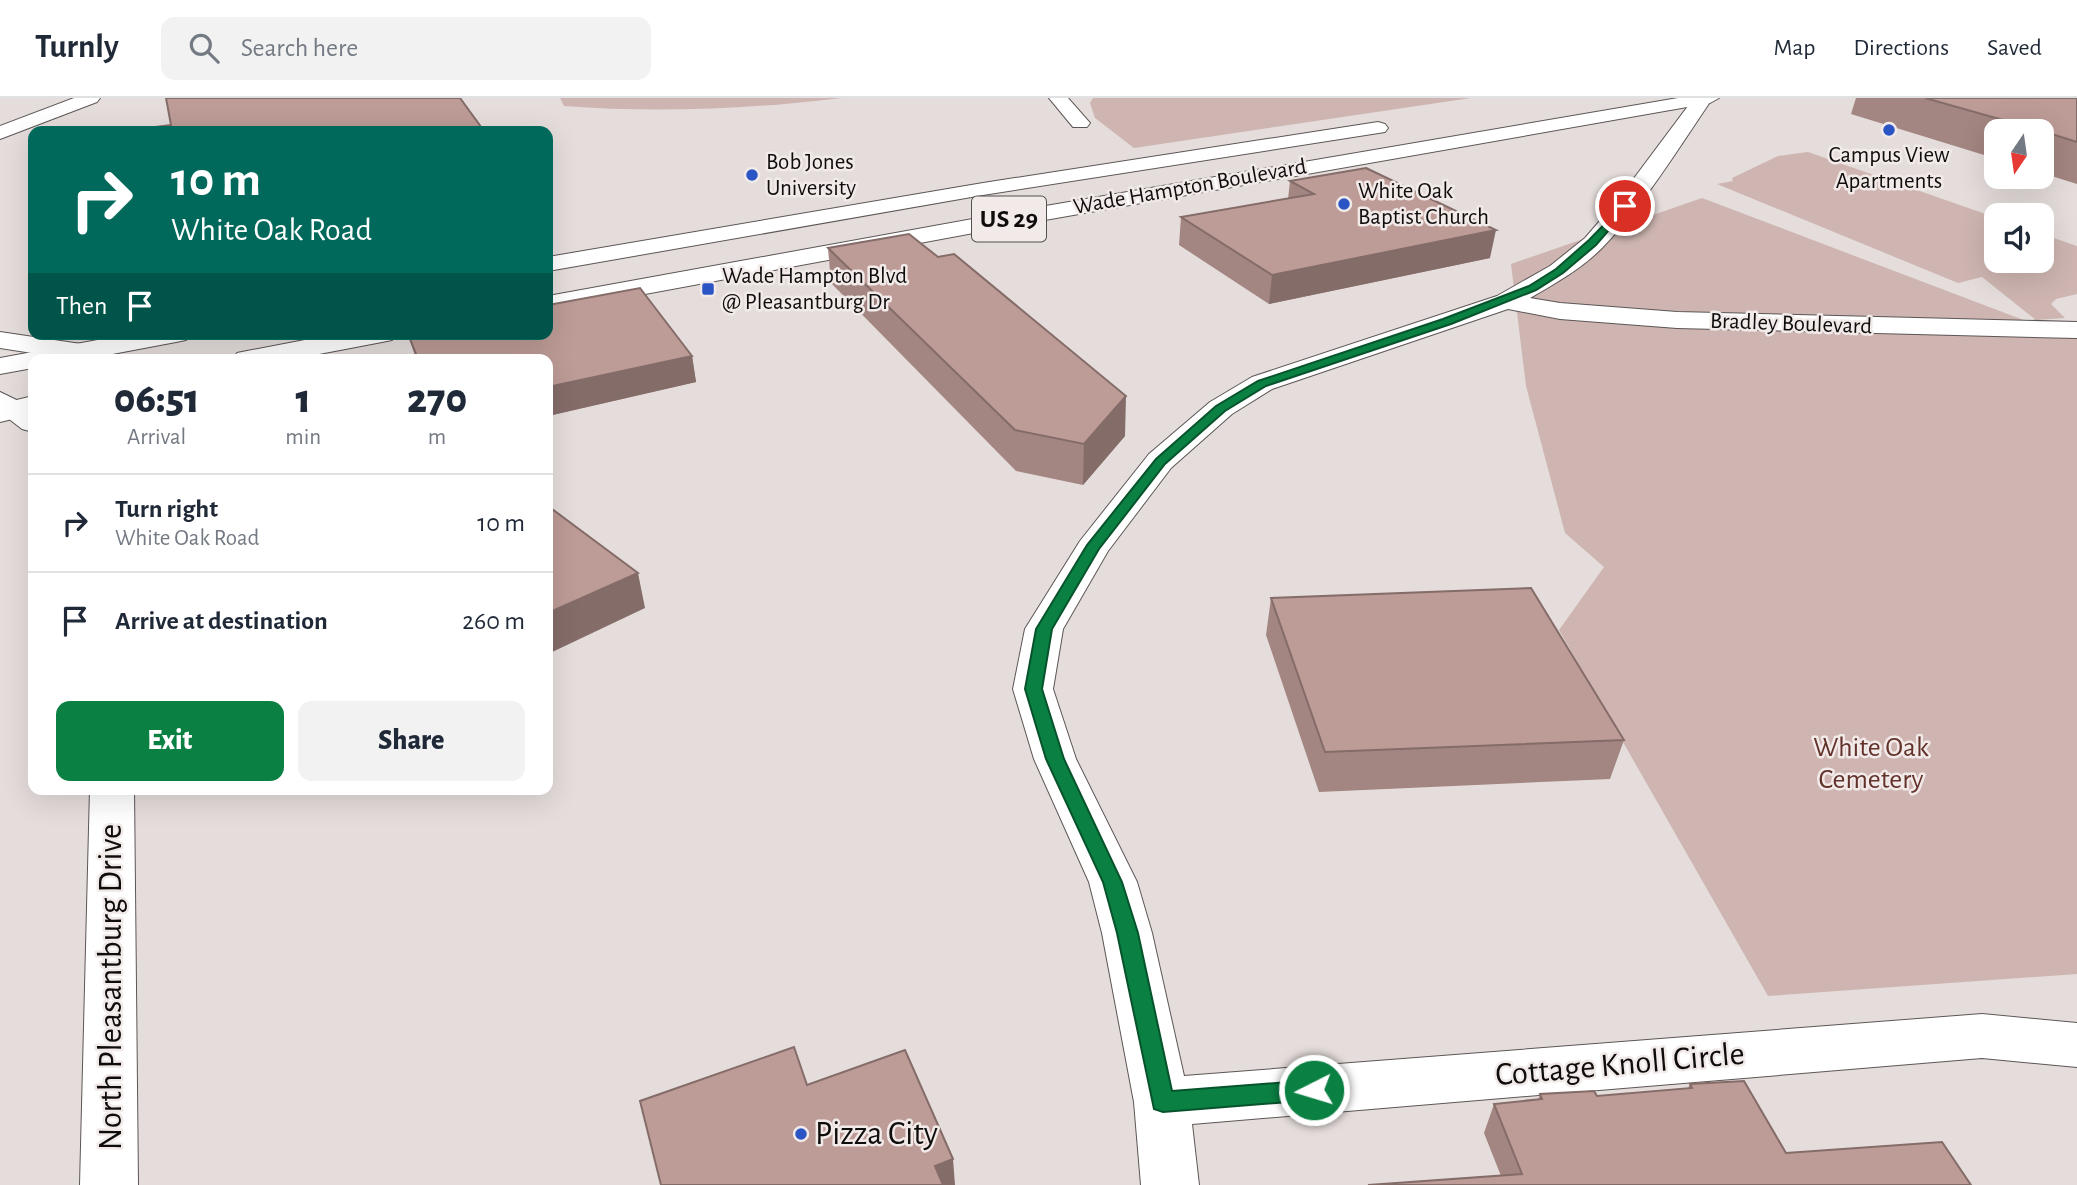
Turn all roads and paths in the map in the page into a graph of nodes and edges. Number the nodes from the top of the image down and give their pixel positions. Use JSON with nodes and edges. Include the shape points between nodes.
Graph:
{"nodes":[{"id":1,"x":91,"y":98,"type":"edge"},
{"id":2,"x":1058,"y":98,"type":"edge"},
{"id":3,"x":1706,"y":99,"type":"edge"},
{"id":4,"x":1528,"y":110,"type":"dead end"},
{"id":5,"x":1565,"y":122,"type":"junction"},
{"id":6,"x":1080,"y":123,"type":"dead end"},
{"id":7,"x":1400,"y":124,"type":"dead end"},
{"id":8,"x":0,"y":133,"type":"edge"},
{"id":9,"x":732,"y":232,"type":"junction"},
{"id":10,"x":553,"y":263,"type":"edge"},
{"id":11,"x":763,"y":264,"type":"junction"},
{"id":12,"x":1506,"y":300,"type":"junction"},
{"id":13,"x":553,"y":303,"type":"edge"},
{"id":14,"x":2077,"y":330,"type":"edge"},
{"id":15,"x":0,"y":340,"type":"edge"},
{"id":16,"x":150,"y":340,"type":"edge"},
{"id":17,"x":350,"y":340,"type":"edge"},
{"id":18,"x":78,"y":354,"type":"edge"},
{"id":19,"x":88,"y":354,"type":"edge"},
{"id":20,"x":274,"y":354,"type":"edge"},
{"id":21,"x":28,"y":361,"type":"edge"},
{"id":22,"x":0,"y":366,"type":"edge"},
{"id":23,"x":112,"y":795,"type":"edge"},
{"id":24,"x":2077,"y":1045,"type":"edge"},
{"id":25,"x":1163,"y":1102,"type":"junction"},
{"id":26,"x":109,"y":1185,"type":"edge"},
{"id":27,"x":1170,"y":1185,"type":"edge"}],
"edges":[{"from":1,"to":8,"type":"main road"},
{"from":2,"to":6,"type":"main road"},
{"from":3,"to":5,"type":"main road","name":"Wade Hampton Boulevard","number":"US 29"},
{"from":3,"to":12,"type":"main road","via":[[1592,243],[1559,271]]},
{"from":4,"to":5,"type":"main road"},
{"from":5,"to":11,"type":"main road","name":"Wade Hampton Boulevard","number":"US 29"},
{"from":7,"to":9,"type":"main road","name":"Wade Hampton Boulevard","number":"US 29"},
{"from":9,"to":10,"type":"main road","name":"Wade Hampton Boulevard","number":"US 29"},
{"from":9,"to":11,"type":"main road"},
{"from":11,"to":13,"type":"main road","name":"Wade Hampton Boulevard","number":"US 29"},
{"from":12,"to":14,"type":"main road","name":"Bradley Boulevard","via":[[1560,311],[1663,319]]},
{"from":12,"to":25,"type":"main road","via":[[1262,383],[1221,408],[1160,461],[1092,548],[1044,629],[1033,689],[1055,759],[1113,882]]},
{"from":15,"to":18,"type":"main road"},
{"from":16,"to":19,"type":"main road"},
{"from":17,"to":20,"type":"main road"},
{"from":21,"to":22,"type":"main road"},
{"from":23,"to":26,"type":"main road","name":"North Pleasantburg Drive"},
{"from":24,"to":25,"type":"main road","name":"Cottage Knoll Circle","via":[[1982,1036]]},
{"from":25,"to":27,"type":"main road"}]}
